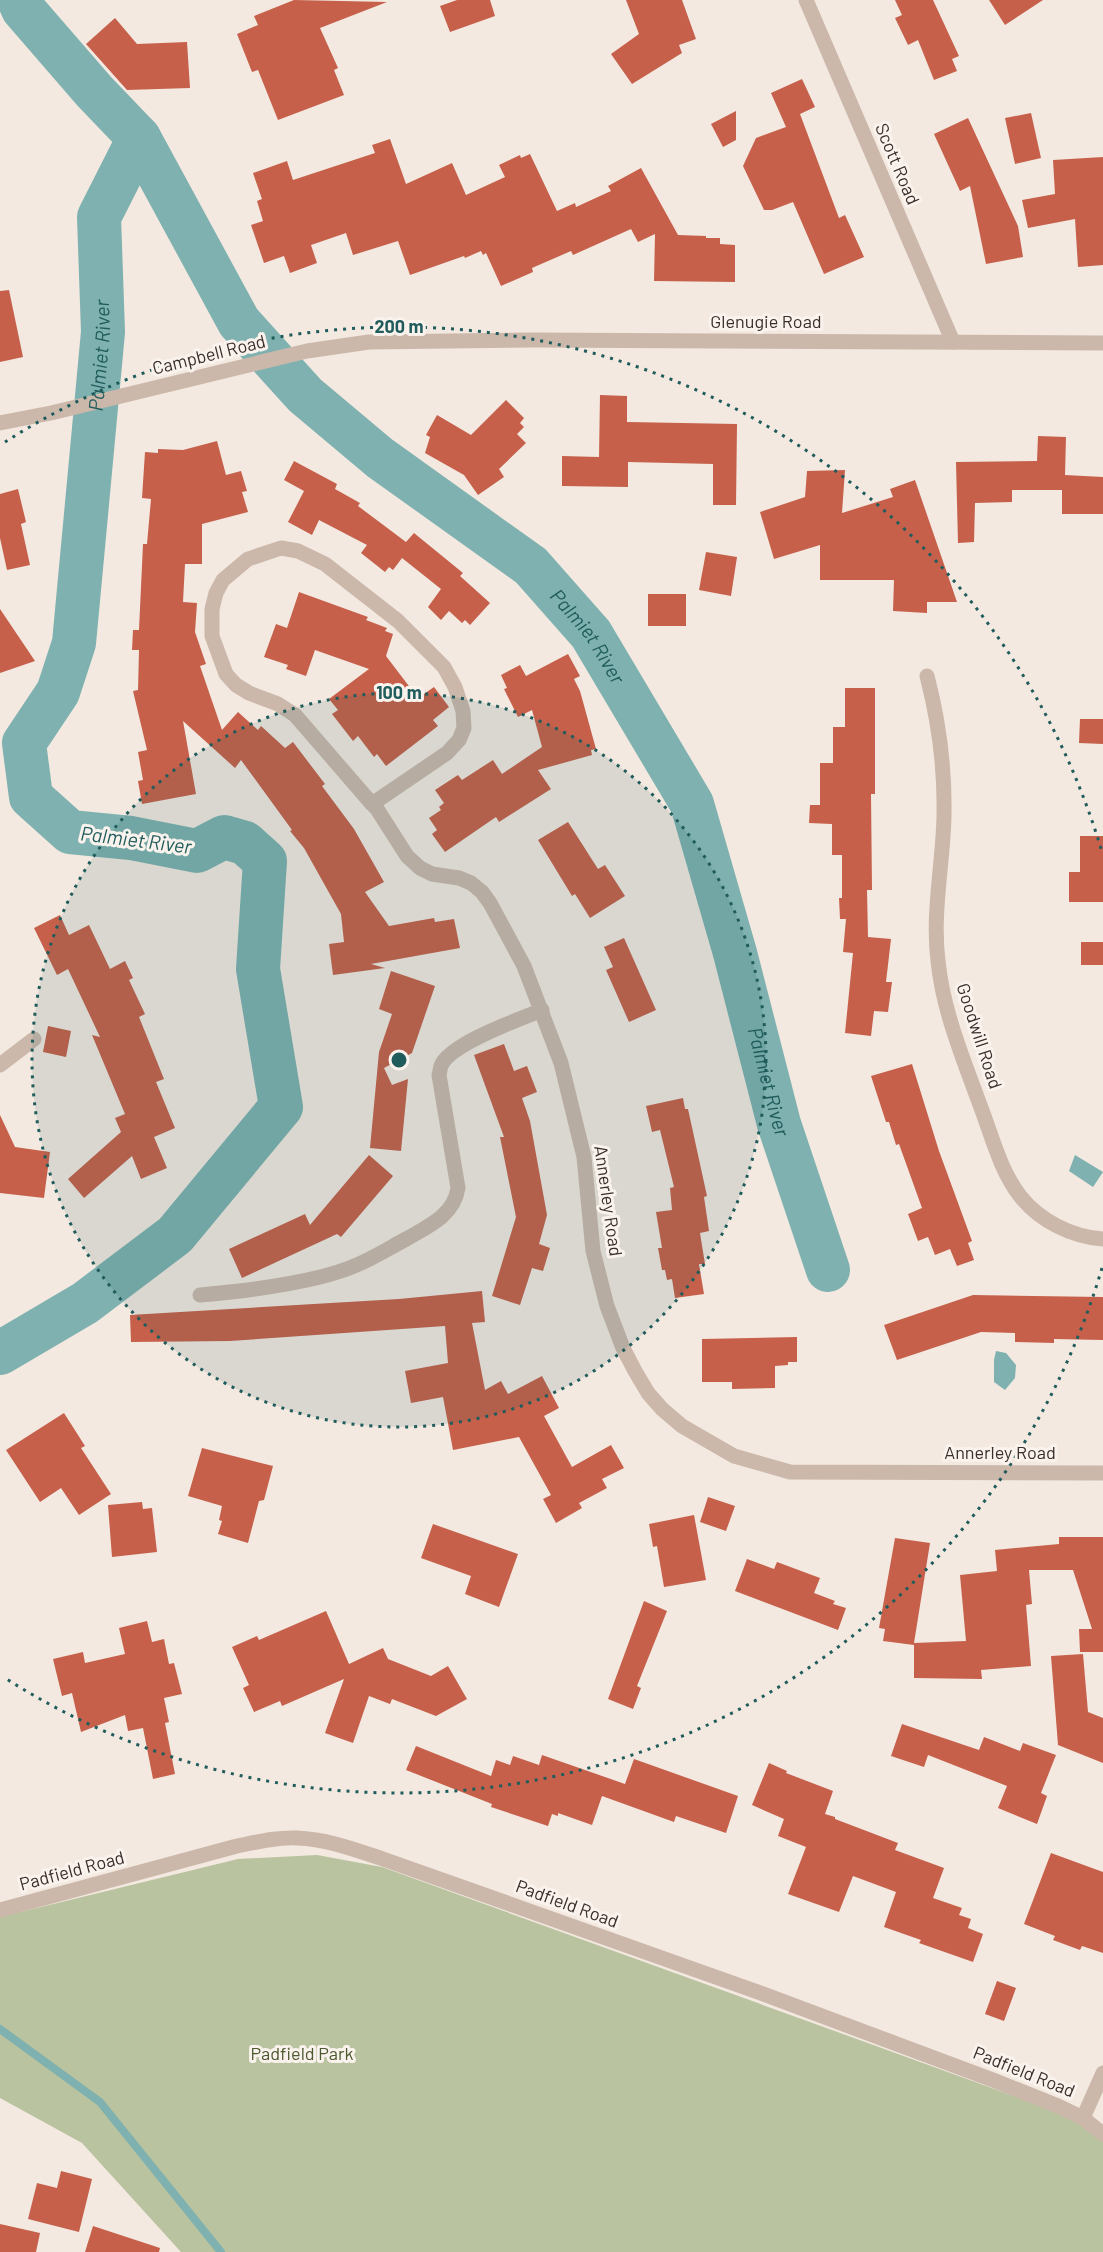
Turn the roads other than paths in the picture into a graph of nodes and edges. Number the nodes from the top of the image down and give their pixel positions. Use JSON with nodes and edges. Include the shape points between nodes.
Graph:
{"nodes":[{"id":1,"x":806,"y":0,"type":"edge"},
{"id":2,"x":429,"y":341,"type":"joint"},
{"id":3,"x":953,"y":342,"type":"junction"},
{"id":4,"x":1103,"y":343,"type":"edge"},
{"id":5,"x":0,"y":423,"type":"edge"},
{"id":6,"x":927,"y":676,"type":"dead end"},
{"id":7,"x":372,"y":804,"type":"junction"},
{"id":8,"x":542,"y":1010,"type":"junction"},
{"id":9,"x":34,"y":1039,"type":"dead end"},
{"id":10,"x":0,"y":1065,"type":"edge"},
{"id":11,"x":1103,"y":1239,"type":"edge"},
{"id":12,"x":200,"y":1295,"type":"dead end"},
{"id":13,"x":1103,"y":1473,"type":"edge"},
{"id":14,"x":0,"y":1910,"type":"edge"},
{"id":15,"x":1103,"y":2073,"type":"edge"},
{"id":16,"x":1083,"y":2118,"type":"junction"},
{"id":17,"x":1103,"y":2134,"type":"edge"}],
"edges":[{"from":1,"to":3,"type":"street","name":"Scott Road"},
{"from":2,"to":3,"type":"street","name":"Glenugie Road"},
{"from":2,"to":5,"type":"street","name":"Campbell Road","via":[[369,342],[307,351]]},
{"from":3,"to":4,"type":"street","name":"Glenugie Road"},
{"from":6,"to":11,"type":"street","name":"Goodwill Road","via":[[943,759],[937,959],[950,1021],[1006,1175],[1022,1198],[1043,1218],[1063,1229]]},
{"from":7,"to":7,"type":"street","name":"Annerley Road","via":[[295,715],[249,693],[226,674],[212,636],[212,609],[223,580],[248,559],[281,548],[325,564],[398,621],[444,667],[463,711],[464,728],[459,740],[447,753]]},
{"from":7,"to":8,"type":"street","name":"Annerley Road","via":[[406,856],[420,868],[471,883],[490,903],[524,966]]},
{"from":8,"to":12,"type":"street","via":[[483,1033],[441,1065],[458,1188],[454,1206],[432,1225],[349,1268],[309,1279]]},
{"from":8,"to":13,"type":"street","name":"Annerley Road","via":[[561,1063],[584,1157],[593,1251],[607,1306],[623,1348],[648,1393],[682,1426],[734,1456],[790,1472]]},
{"from":9,"to":10,"type":"street"},
{"from":14,"to":16,"type":"street","name":"Padfield Road","via":[[237,1845],[272,1839],[318,1841],[383,1859],[755,1991]]},
{"from":15,"to":16,"type":"street"},
{"from":16,"to":17,"type":"street","name":"Padfield Road"}]}
